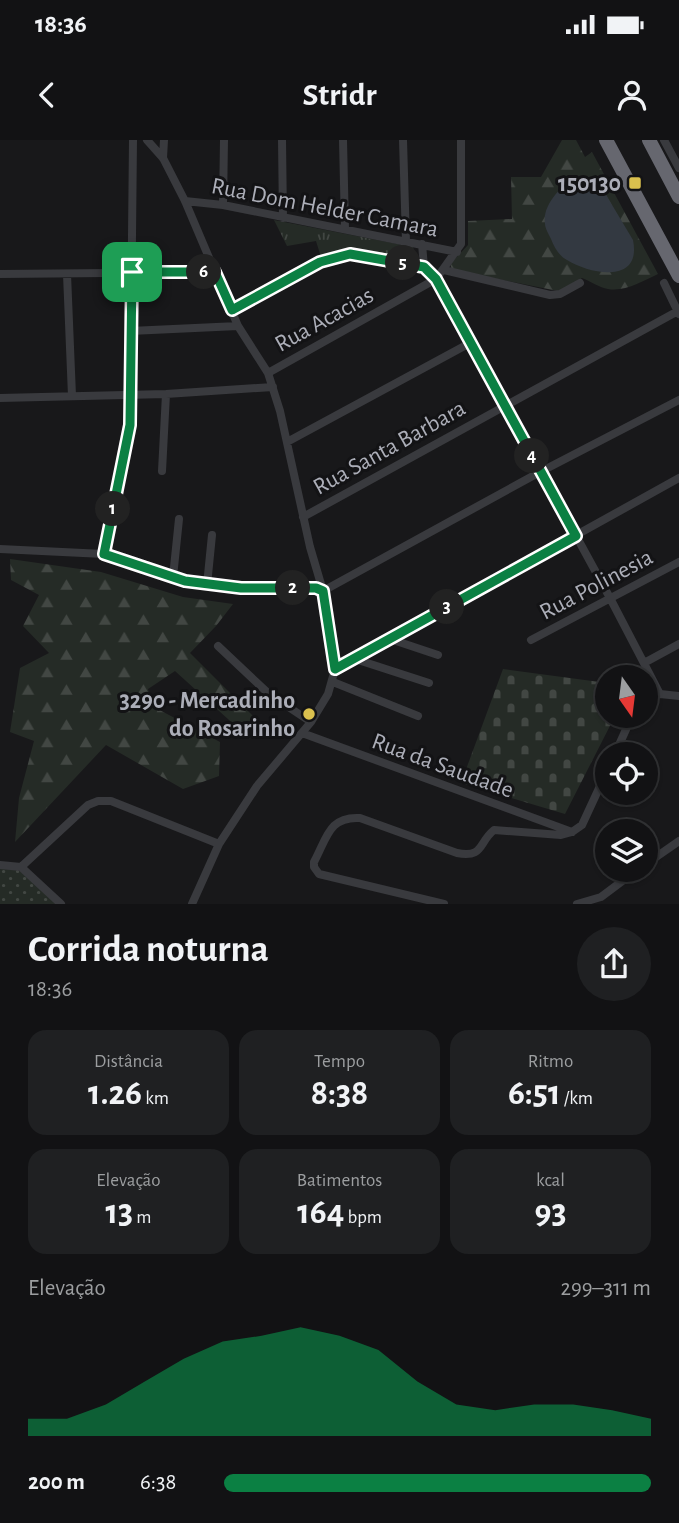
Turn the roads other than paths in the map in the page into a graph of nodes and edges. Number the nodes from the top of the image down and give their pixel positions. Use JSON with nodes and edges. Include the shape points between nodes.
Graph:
{"nodes":[{"id":1,"x":133,"y":140,"type":"edge"},
{"id":2,"x":147,"y":140,"type":"edge"},
{"id":3,"x":164,"y":140,"type":"edge"},
{"id":4,"x":223,"y":140,"type":"edge"},
{"id":5,"x":282,"y":140,"type":"edge"},
{"id":6,"x":343,"y":140,"type":"edge"},
{"id":7,"x":402,"y":140,"type":"edge"},
{"id":8,"x":461,"y":140,"type":"edge"},
{"id":9,"x":606,"y":140,"type":"edge"},
{"id":10,"x":649,"y":140,"type":"edge"},
{"id":11,"x":664,"y":140,"type":"edge"},
{"id":12,"x":163,"y":158,"type":"junction"},
{"id":13,"x":679,"y":168,"type":"edge"},
{"id":14,"x":679,"y":197,"type":"edge"},
{"id":15,"x":185,"y":201,"type":"junction"},
{"id":16,"x":223,"y":205,"type":"junction"},
{"id":17,"x":283,"y":218,"type":"junction"},
{"id":18,"x":345,"y":228,"type":"junction"},
{"id":19,"x":406,"y":241,"type":"junction"},
{"id":20,"x":422,"y":244,"type":"junction"},
{"id":21,"x":457,"y":252,"type":"junction"},
{"id":22,"x":424,"y":267,"type":"junction"},
{"id":23,"x":443,"y":270,"type":"junction"},
{"id":24,"x":132,"y":272,"type":"junction"},
{"id":25,"x":215,"y":272,"type":"junction"},
{"id":26,"x":0,"y":274,"type":"edge"},
{"id":27,"x":67,"y":274,"type":"junction"},
{"id":28,"x":679,"y":276,"type":"edge"},
{"id":29,"x":436,"y":279,"type":"junction"},
{"id":30,"x":580,"y":283,"type":"dead end"},
{"id":31,"x":664,"y":283,"type":"dead end"},
{"id":32,"x":232,"y":310,"type":"junction"},
{"id":33,"x":678,"y":312,"type":"edge"},
{"id":34,"x":238,"y":326,"type":"junction"},
{"id":35,"x":130,"y":331,"type":"junction"},
{"id":36,"x":470,"y":343,"type":"junction"},
{"id":37,"x":268,"y":373,"type":"junction"},
{"id":38,"x":273,"y":387,"type":"junction"},
{"id":39,"x":131,"y":394,"type":"junction"},
{"id":40,"x":166,"y":394,"type":"junction"},
{"id":41,"x":72,"y":396,"type":"junction"},
{"id":42,"x":0,"y":398,"type":"edge"},
{"id":43,"x":679,"y":400,"type":"edge"},
{"id":44,"x":505,"y":404,"type":"junction"},
{"id":45,"x":287,"y":442,"type":"junction"},
{"id":46,"x":162,"y":471,"type":"dead end"},
{"id":47,"x":540,"y":472,"type":"junction"},
{"id":48,"x":679,"y":478,"type":"edge"},
{"id":49,"x":303,"y":517,"type":"junction"},
{"id":50,"x":179,"y":519,"type":"dead end"},
{"id":51,"x":212,"y":535,"type":"dead end"},
{"id":52,"x":576,"y":536,"type":"junction"},
{"id":53,"x":0,"y":548,"type":"edge"},
{"id":54,"x":104,"y":554,"type":"junction"},
{"id":55,"x":679,"y":562,"type":"edge"},
{"id":56,"x":173,"y":577,"type":"junction"},
{"id":57,"x":207,"y":585,"type":"junction"},
{"id":58,"x":323,"y":591,"type":"junction"},
{"id":59,"x":610,"y":598,"type":"junction"},
{"id":60,"x":390,"y":639,"type":"junction"},
{"id":61,"x":531,"y":640,"type":"dead end"},
{"id":62,"x":679,"y":643,"type":"edge"},
{"id":63,"x":218,"y":646,"type":"dead end"},
{"id":64,"x":438,"y":655,"type":"dead end"},
{"id":65,"x":355,"y":659,"type":"junction"},
{"id":66,"x":644,"y":663,"type":"junction"},
{"id":67,"x":335,"y":669,"type":"junction"},
{"id":68,"x":333,"y":682,"type":"junction"},
{"id":69,"x":429,"y":684,"type":"dead end"},
{"id":70,"x":660,"y":694,"type":"joint"},
{"id":71,"x":679,"y":696,"type":"edge"},
{"id":72,"x":418,"y":716,"type":"dead end"},
{"id":73,"x":311,"y":722,"type":"junction"},
{"id":74,"x":302,"y":733,"type":"junction"},
{"id":75,"x":595,"y":797,"type":"edge"},
{"id":76,"x":572,"y":832,"type":"junction"},
{"id":77,"x":679,"y":841,"type":"edge"},
{"id":78,"x":219,"y":844,"type":"junction"},
{"id":79,"x":658,"y":856,"type":"edge"},
{"id":80,"x":0,"y":865,"type":"edge"},
{"id":81,"x":21,"y":867,"type":"junction"},
{"id":82,"x":621,"y":882,"type":"edge"},
{"id":83,"x":61,"y":904,"type":"edge"},
{"id":84,"x":192,"y":904,"type":"edge"},
{"id":85,"x":444,"y":904,"type":"edge"},
{"id":86,"x":577,"y":904,"type":"edge"}],
"edges":[{"from":1,"to":24,"type":"street"},
{"from":2,"to":12,"type":"street"},
{"from":3,"to":12,"type":"street"},
{"from":4,"to":16,"type":"street"},
{"from":5,"to":17,"type":"street"},
{"from":6,"to":18,"type":"street"},
{"from":7,"to":19,"type":"street"},
{"from":8,"to":21,"type":"street","via":[[462,237]]},
{"from":9,"to":28,"type":"highway"},
{"from":10,"to":14,"type":"highway"},
{"from":11,"to":13,"type":"street"},
{"from":12,"to":15,"type":"street"},
{"from":15,"to":16,"type":"street","name":"Rua Dom Helder Camara"},
{"from":15,"to":25,"type":"street"},
{"from":16,"to":17,"type":"street","name":"Rua Dom Helder Camara"},
{"from":17,"to":18,"type":"street","name":"Rua Dom Helder Camara"},
{"from":18,"to":19,"type":"street","name":"Rua Dom Helder Camara"},
{"from":19,"to":20,"type":"street","name":"Rua Dom Helder Camara"},
{"from":20,"to":21,"type":"street","name":"Rua Dom Helder Camara"},
{"from":20,"to":22,"type":"street"},
{"from":21,"to":23,"type":"street"},
{"from":22,"to":29,"type":"street"},
{"from":22,"to":32,"type":"street","via":[[350,254],[335,256]]},
{"from":23,"to":29,"type":"street"},
{"from":23,"to":30,"type":"street","via":[[550,295]]},
{"from":24,"to":25,"type":"street"},
{"from":24,"to":27,"type":"street"},
{"from":24,"to":35,"type":"street"},
{"from":25,"to":32,"type":"street"},
{"from":26,"to":27,"type":"street"},
{"from":27,"to":41,"type":"street"},
{"from":29,"to":36,"type":"street"},
{"from":29,"to":37,"type":"street","name":"Rua Acacias"},
{"from":31,"to":33,"type":"street"},
{"from":32,"to":34,"type":"street"},
{"from":33,"to":44,"type":"street","name":"Rua Santa Barbara"},
{"from":34,"to":35,"type":"street"},
{"from":34,"to":37,"type":"street"},
{"from":35,"to":39,"type":"street"},
{"from":36,"to":44,"type":"street"},
{"from":36,"to":45,"type":"street"},
{"from":37,"to":38,"type":"street"},
{"from":38,"to":40,"type":"street"},
{"from":38,"to":45,"type":"street"},
{"from":39,"to":40,"type":"street"},
{"from":39,"to":41,"type":"street"},
{"from":39,"to":54,"type":"street","via":[[130,425]]},
{"from":40,"to":46,"type":"street"},
{"from":41,"to":42,"type":"street"},
{"from":43,"to":47,"type":"street"},
{"from":44,"to":47,"type":"street"},
{"from":44,"to":49,"type":"street","name":"Rua Santa Barbara"},
{"from":45,"to":49,"type":"street"},
{"from":47,"to":52,"type":"street"},
{"from":47,"to":58,"type":"street"},
{"from":48,"to":52,"type":"street"},
{"from":49,"to":58,"type":"street"},
{"from":50,"to":56,"type":"street"},
{"from":51,"to":57,"type":"street"},
{"from":52,"to":59,"type":"street"},
{"from":52,"to":60,"type":"street"},
{"from":53,"to":54,"type":"street"},
{"from":54,"to":56,"type":"street"},
{"from":55,"to":59,"type":"street","name":"Rua Polinesia"},
{"from":56,"to":57,"type":"street"},
{"from":57,"to":58,"type":"street"},
{"from":58,"to":67,"type":"street"},
{"from":59,"to":61,"type":"street","name":"Rua Polinesia"},
{"from":59,"to":66,"type":"street"},
{"from":60,"to":64,"type":"street"},
{"from":60,"to":65,"type":"street"},
{"from":62,"to":66,"type":"street"},
{"from":63,"to":73,"type":"street","via":[[269,694]]},
{"from":65,"to":67,"type":"street"},
{"from":65,"to":69,"type":"street"},
{"from":66,"to":70,"type":"street"},
{"from":67,"to":68,"type":"street"},
{"from":68,"to":72,"type":"street"},
{"from":68,"to":73,"type":"street"},
{"from":70,"to":71,"type":"street"},
{"from":73,"to":74,"type":"street"},
{"from":74,"to":76,"type":"street","name":"Rua da Saudade"},
{"from":74,"to":78,"type":"street","via":[[257,786]]},
{"from":75,"to":76,"type":"street","via":[[582,825]]},
{"from":76,"to":85,"type":"street","via":[[494,830],[481,849],[467,855],[348,817],[336,822],[314,862],[319,874]]},
{"from":77,"to":79,"type":"street"},
{"from":78,"to":81,"type":"street","via":[[111,801],[98,801]]},
{"from":78,"to":84,"type":"street"},
{"from":80,"to":81,"type":"street"},
{"from":81,"to":83,"type":"street"},
{"from":82,"to":86,"type":"street","via":[[601,897]]}]}
